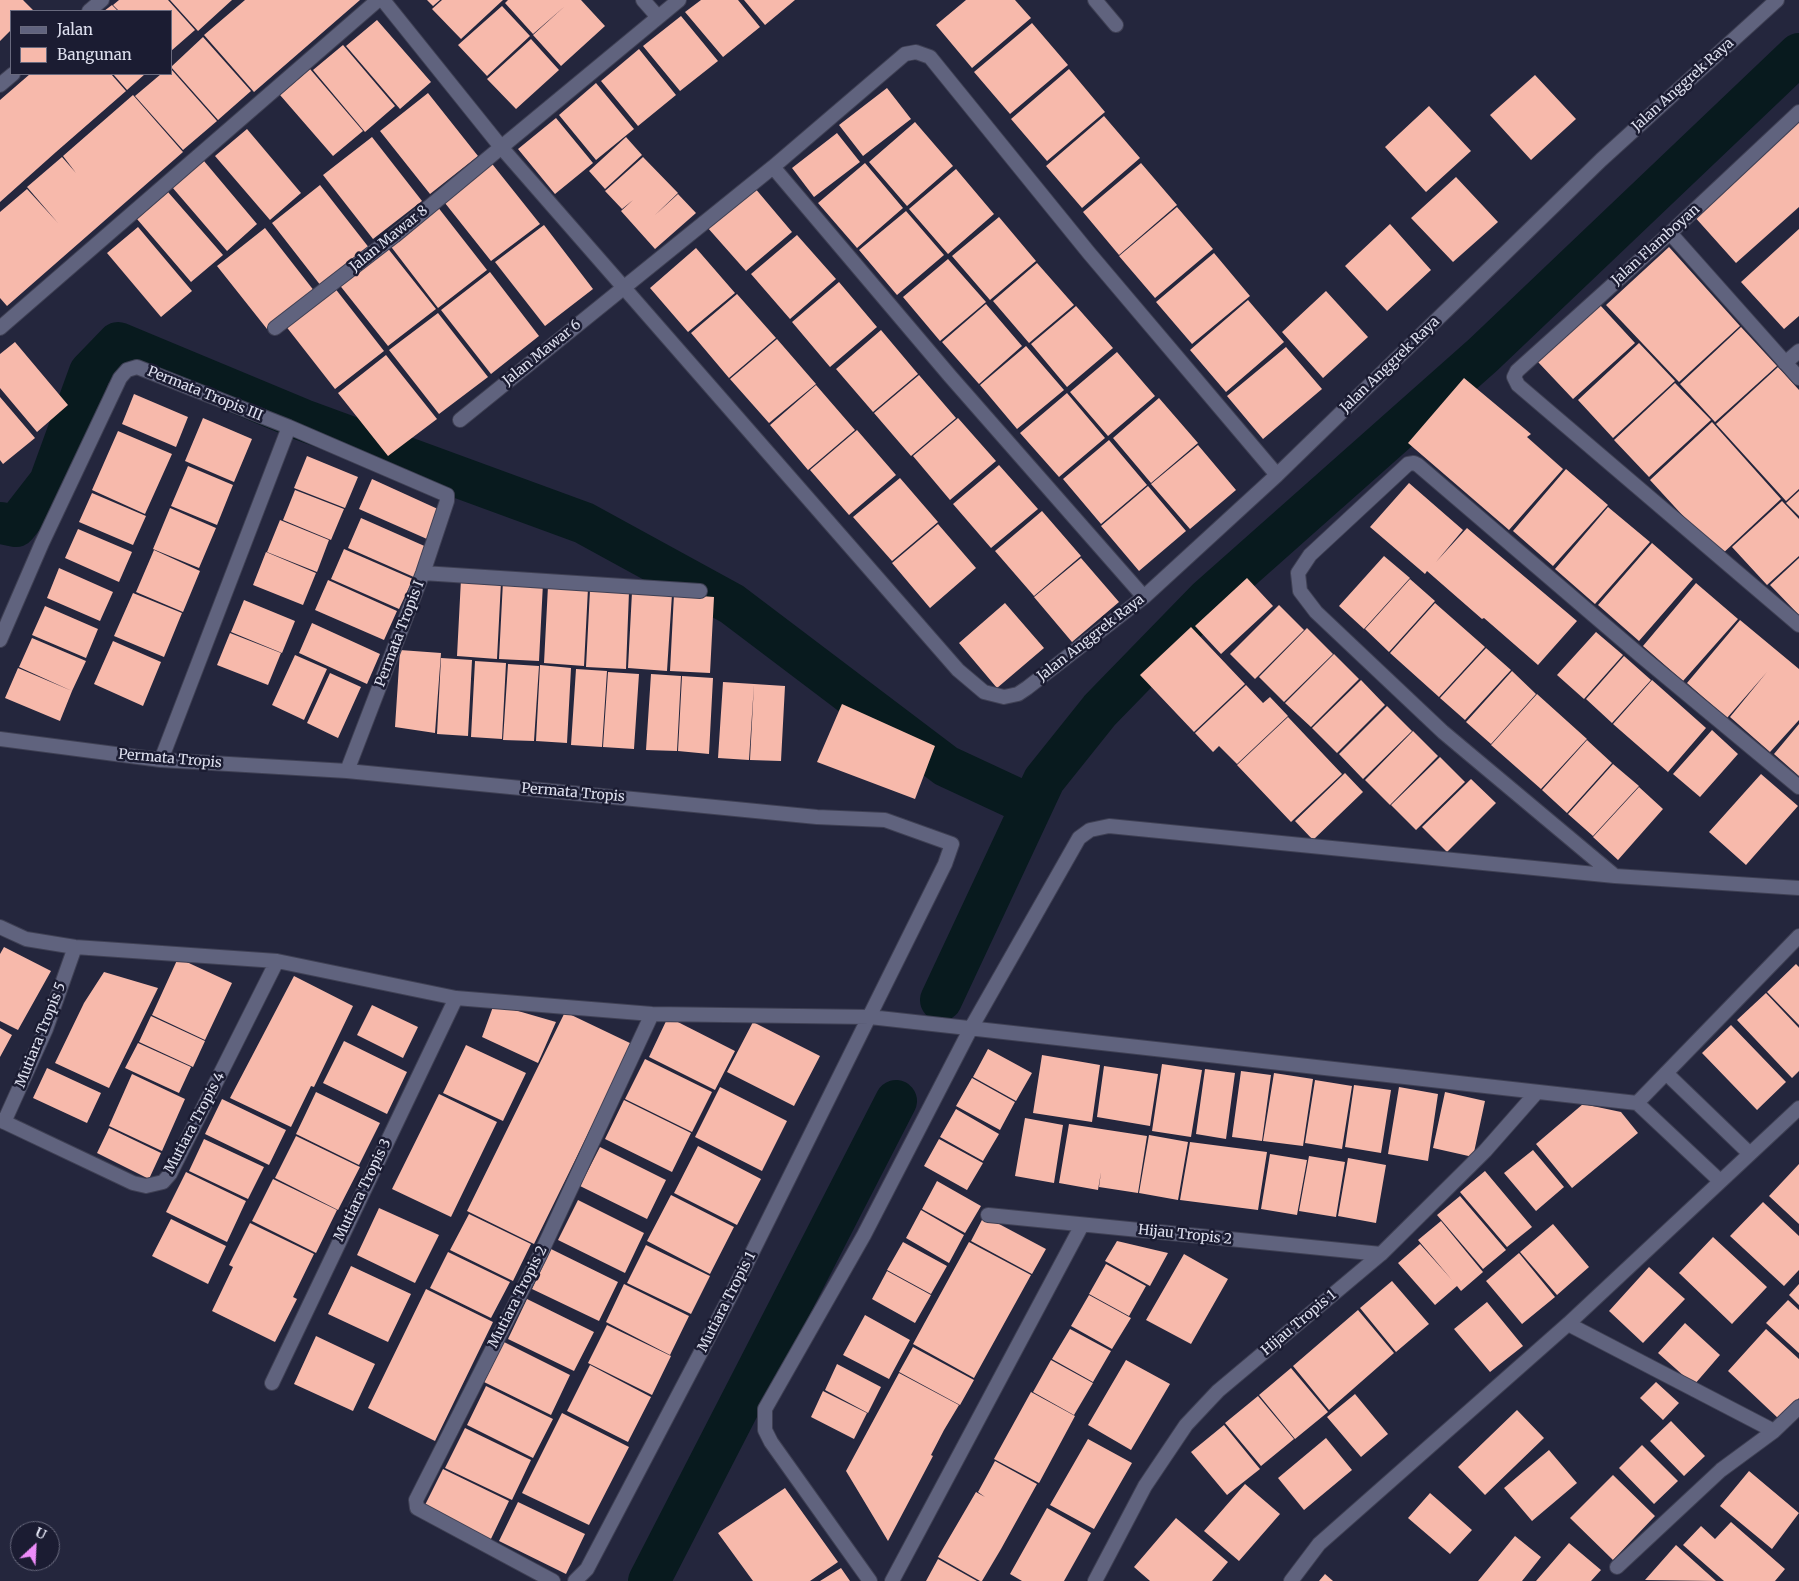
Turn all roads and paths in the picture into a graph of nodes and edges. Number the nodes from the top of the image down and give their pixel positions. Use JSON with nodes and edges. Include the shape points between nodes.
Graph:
{"nodes":[{"id":1,"x":102,"y":0,"type":"edge"},
{"id":2,"x":378,"y":0,"type":"edge"},
{"id":3,"x":383,"y":0,"type":"edge"},
{"id":4,"x":644,"y":0,"type":"edge"},
{"id":5,"x":679,"y":0,"type":"edge"},
{"id":6,"x":1094,"y":0,"type":"edge"},
{"id":7,"x":1777,"y":0,"type":"edge"},
{"id":8,"x":90,"y":10,"type":"edge"},
{"id":9,"x":658,"y":17,"type":"junction"},
{"id":10,"x":1116,"y":26,"type":"dead end"},
{"id":11,"x":12,"y":75,"type":"edge"},
{"id":12,"x":0,"y":85,"type":"edge"},
{"id":13,"x":1799,"y":112,"type":"edge"},
{"id":14,"x":501,"y":147,"type":"junction"},
{"id":15,"x":773,"y":167,"type":"junction"},
{"id":16,"x":1670,"y":233,"type":"junction"},
{"id":17,"x":623,"y":286,"type":"junction"},
{"id":18,"x":0,"y":328,"type":"edge"},
{"id":19,"x":275,"y":328,"type":"dead end"},
{"id":20,"x":1799,"y":351,"type":"edge"},
{"id":21,"x":1786,"y":363,"type":"junction"},
{"id":22,"x":1799,"y":378,"type":"edge"},
{"id":23,"x":460,"y":420,"type":"dead end"},
{"id":24,"x":289,"y":427,"type":"junction"},
{"id":25,"x":1277,"y":475,"type":"junction"},
{"id":26,"x":447,"y":495,"type":"joint"},
{"id":27,"x":423,"y":573,"type":"junction"},
{"id":28,"x":700,"y":591,"type":"dead end"},
{"id":29,"x":1144,"y":597,"type":"junction"},
{"id":30,"x":1799,"y":625,"type":"edge"},
{"id":31,"x":0,"y":640,"type":"edge"},
{"id":32,"x":0,"y":739,"type":"edge"},
{"id":33,"x":161,"y":760,"type":"junction"},
{"id":34,"x":348,"y":772,"type":"junction"},
{"id":35,"x":1799,"y":787,"type":"edge"},
{"id":36,"x":1615,"y":876,"type":"junction"},
{"id":37,"x":1799,"y":888,"type":"edge"},
{"id":38,"x":0,"y":927,"type":"edge"},
{"id":39,"x":1799,"y":936,"type":"edge"},
{"id":40,"x":75,"y":947,"type":"junction"},
{"id":41,"x":278,"y":961,"type":"junction"},
{"id":42,"x":456,"y":998,"type":"junction"},
{"id":43,"x":652,"y":1014,"type":"junction"},
{"id":44,"x":870,"y":1017,"type":"junction"},
{"id":45,"x":971,"y":1028,"type":"junction"},
{"id":46,"x":1666,"y":1073,"type":"junction"},
{"id":47,"x":1537,"y":1092,"type":"junction"},
{"id":48,"x":1637,"y":1103,"type":"junction"},
{"id":49,"x":1799,"y":1108,"type":"edge"},
{"id":50,"x":2,"y":1121,"type":"edge"},
{"id":51,"x":1749,"y":1153,"type":"junction"},
{"id":52,"x":1719,"y":1180,"type":"junction"},
{"id":53,"x":988,"y":1215,"type":"dead end"},
{"id":54,"x":1082,"y":1225,"type":"junction"},
{"id":55,"x":1381,"y":1254,"type":"junction"},
{"id":56,"x":1568,"y":1324,"type":"junction"},
{"id":57,"x":272,"y":1382,"type":"dead end"},
{"id":58,"x":1799,"y":1407,"type":"edge"},
{"id":59,"x":1774,"y":1431,"type":"junction"},
{"id":60,"x":1617,"y":1567,"type":"dead end"},
{"id":61,"x":553,"y":1581,"type":"edge"},
{"id":62,"x":576,"y":1581,"type":"edge"},
{"id":63,"x":870,"y":1581,"type":"edge"},
{"id":64,"x":892,"y":1581,"type":"edge"},
{"id":65,"x":1095,"y":1581,"type":"edge"},
{"id":66,"x":1291,"y":1581,"type":"edge"}],
"edges":[{"from":1,"to":8,"type":"street"},
{"from":2,"to":18,"type":"street"},
{"from":3,"to":14,"type":"street"},
{"from":4,"to":9,"type":"street"},
{"from":5,"to":9,"type":"street","name":"Jalan Mawar 8"},
{"from":6,"to":10,"type":"street"},
{"from":7,"to":25,"type":"street","name":"Jalan Anggrek Raya","via":[[1601,160]]},
{"from":9,"to":14,"type":"street","name":"Jalan Mawar 8"},
{"from":11,"to":12,"type":"street"},
{"from":13,"to":16,"type":"street","name":"Jalan Flamboyan"},
{"from":14,"to":17,"type":"street"},
{"from":14,"to":19,"type":"street","name":"Jalan Mawar 8","via":[[394,236]]},
{"from":15,"to":17,"type":"street","name":"Jalan Mawar 6"},
{"from":15,"to":25,"type":"street","name":"Jalan Mawar 6","via":[[905,54],[916,52],[930,57],[1089,253]]},
{"from":15,"to":29,"type":"street"},
{"from":16,"to":21,"type":"street"},
{"from":16,"to":30,"type":"street","name":"Jalan Flamboyan","via":[[1514,377],[1518,385]]},
{"from":17,"to":23,"type":"street","name":"Jalan Mawar 6"},
{"from":17,"to":29,"type":"street","name":"Jalan Anggrek Raya","via":[[958,670],[984,692],[1004,697],[1018,694]]},
{"from":20,"to":21,"type":"street"},
{"from":21,"to":22,"type":"street"},
{"from":24,"to":26,"type":"street","name":"Permata Tropis III"},
{"from":24,"to":31,"type":"street","name":"Permata Tropis III","via":[[137,367],[127,370],[120,378],[58,509]]},
{"from":24,"to":33,"type":"street"},
{"from":25,"to":29,"type":"street","name":"Jalan Anggrek Raya"},
{"from":26,"to":27,"type":"street","name":"Permata Tropis I","via":[[448,501]]},
{"from":27,"to":28,"type":"street"},
{"from":27,"to":34,"type":"street","name":"Permata Tropis I"},
{"from":32,"to":33,"type":"street","name":"Permata Tropis"},
{"from":33,"to":34,"type":"street","name":"Permata Tropis"},
{"from":34,"to":44,"type":"street","name":"Permata Tropis","via":[[807,816],[885,820],[952,844]]},
{"from":35,"to":36,"type":"street","via":[[1418,465],[1408,464],[1310,555],[1298,573],[1300,591],[1316,612],[1443,732]]},
{"from":36,"to":37,"type":"street"},
{"from":36,"to":45,"type":"street","via":[[1109,826],[1090,830],[1079,838]]},
{"from":38,"to":40,"type":"street","via":[[26,939]]},
{"from":39,"to":46,"type":"street"},
{"from":40,"to":41,"type":"street"},
{"from":40,"to":50,"type":"street","name":"Mutiara Tropis 5","via":[[46,1029]]},
{"from":41,"to":42,"type":"street"},
{"from":41,"to":50,"type":"street","name":"Mutiara Tropis 4","via":[[170,1174],[162,1182],[146,1186],[133,1184]]},
{"from":42,"to":43,"type":"street"},
{"from":42,"to":57,"type":"street","name":"Mutiara Tropis 3"},
{"from":43,"to":44,"type":"street"},
{"from":43,"to":61,"type":"street","name":"Mutiara Tropis 2","via":[[540,1255],[416,1500],[417,1508]]},
{"from":44,"to":45,"type":"street"},
{"from":44,"to":62,"type":"street","name":"Mutiara Tropis 1","via":[[733,1291],[586,1569]]},
{"from":45,"to":47,"type":"street"},
{"from":45,"to":63,"type":"street","via":[[864,1235],[766,1409],[764,1430],[771,1442]]},
{"from":46,"to":48,"type":"street"},
{"from":46,"to":51,"type":"street"},
{"from":47,"to":48,"type":"street"},
{"from":47,"to":55,"type":"street","name":"Hijau Tropis 1","via":[[1485,1150]]},
{"from":48,"to":52,"type":"street"},
{"from":49,"to":51,"type":"street"},
{"from":51,"to":52,"type":"street"},
{"from":52,"to":56,"type":"street"},
{"from":53,"to":54,"type":"street","name":"Hijau Tropis 2"},
{"from":54,"to":55,"type":"street","name":"Hijau Tropis 2"},
{"from":54,"to":64,"type":"street"},
{"from":55,"to":65,"type":"street","name":"Hijau Tropis 1","via":[[1218,1391],[1186,1425],[1145,1486]]},
{"from":56,"to":59,"type":"street"},
{"from":56,"to":66,"type":"street","via":[[1319,1544]]},
{"from":58,"to":59,"type":"street"},
{"from":59,"to":60,"type":"street","via":[[1721,1470]]}]}
